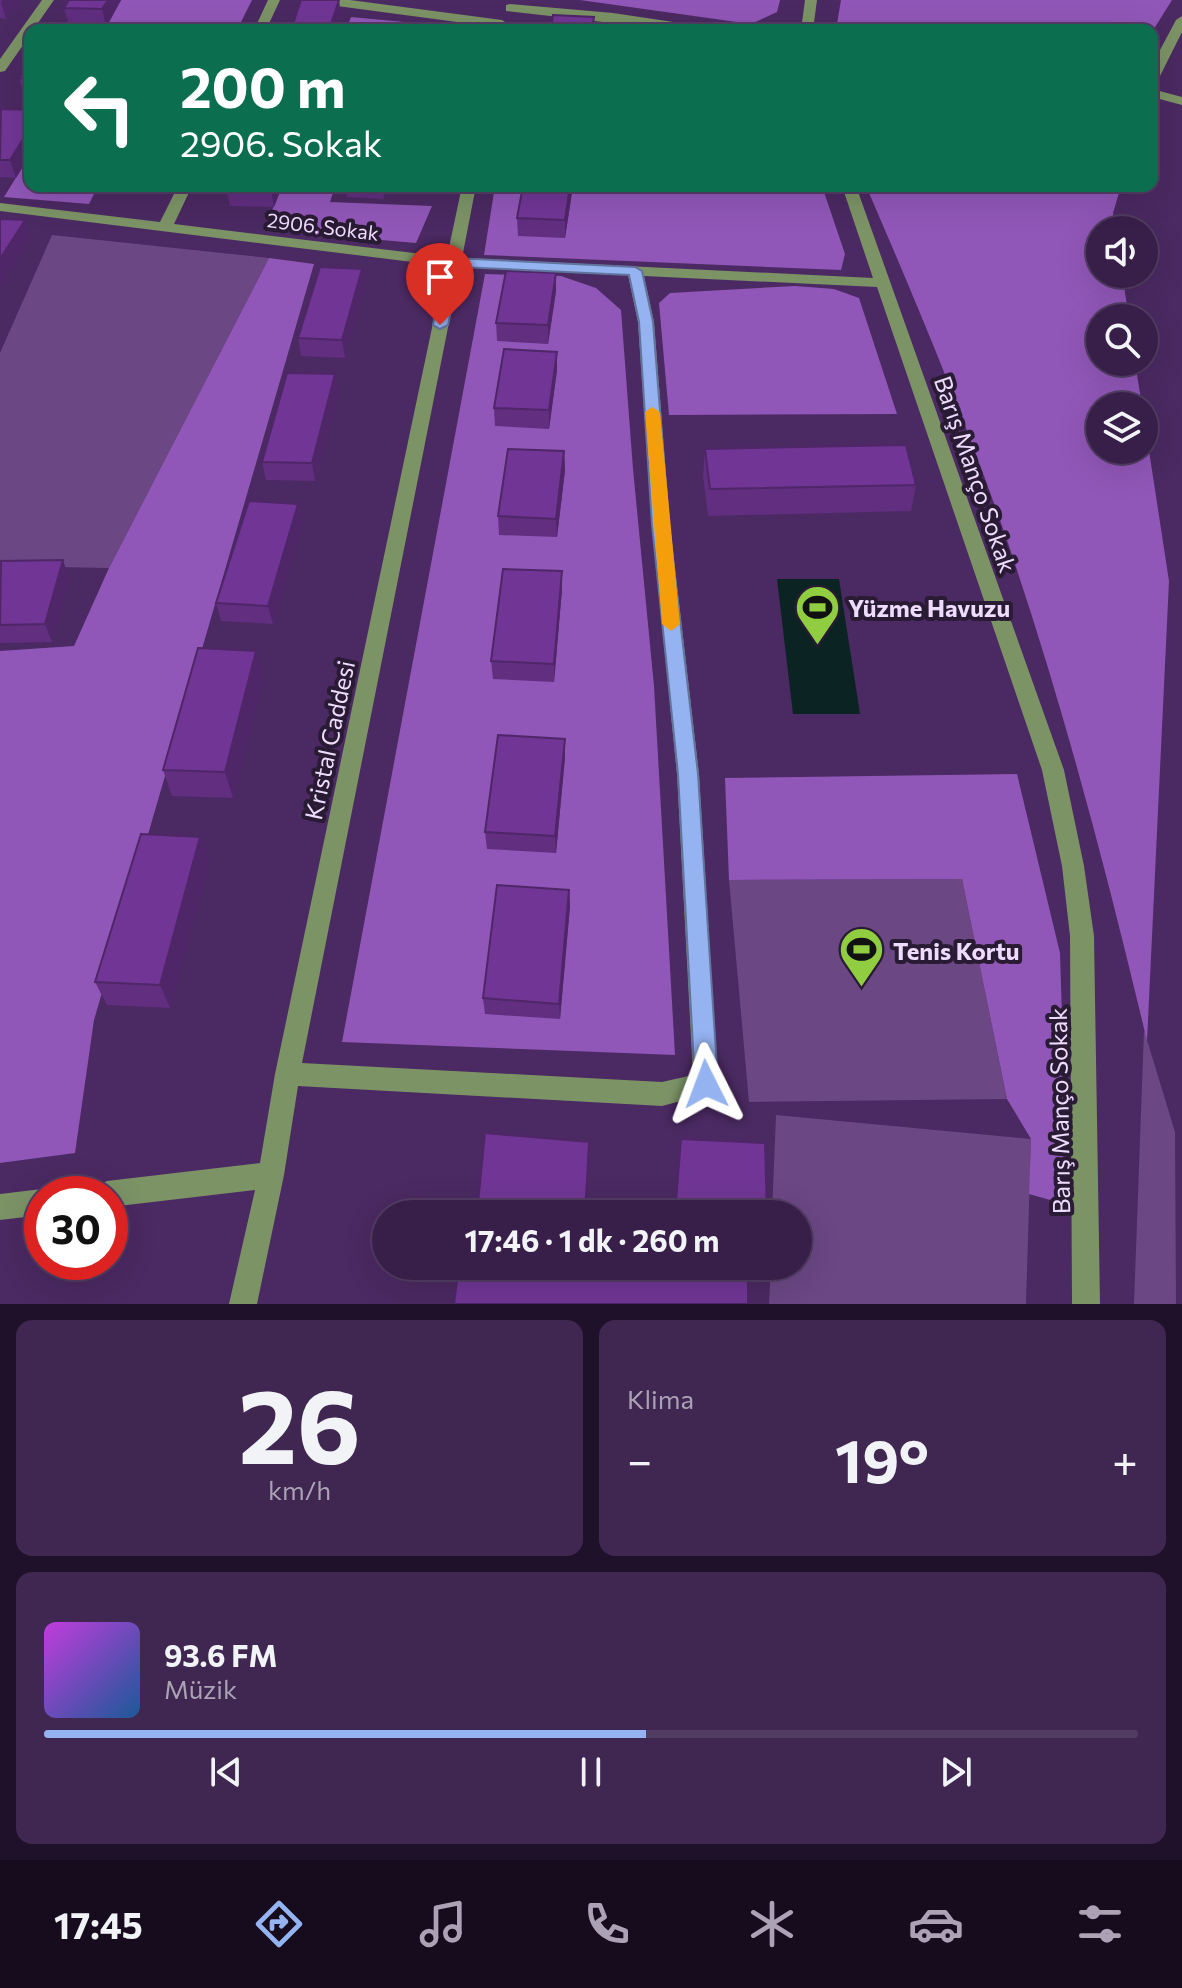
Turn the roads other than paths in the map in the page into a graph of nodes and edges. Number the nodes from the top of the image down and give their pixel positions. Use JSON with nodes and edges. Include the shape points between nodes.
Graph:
{"nodes":[{"id":1,"x":48,"y":0,"type":"edge"},
{"id":2,"x":274,"y":0,"type":"edge"},
{"id":3,"x":322,"y":0,"type":"edge"},
{"id":4,"x":811,"y":0,"type":"edge"},
{"id":5,"x":512,"y":4,"type":"edge"},
{"id":6,"x":1182,"y":20,"type":"edge"},
{"id":7,"x":31,"y":24,"type":"edge"},
{"id":8,"x":263,"y":24,"type":"edge"},
{"id":9,"x":482,"y":24,"type":"edge"},
{"id":10,"x":503,"y":24,"type":"edge"},
{"id":11,"x":660,"y":24,"type":"edge"},
{"id":12,"x":808,"y":24,"type":"edge"},
{"id":13,"x":24,"y":34,"type":"edge"},
{"id":14,"x":1158,"y":66,"type":"edge"},
{"id":15,"x":0,"y":68,"type":"edge"},
{"id":16,"x":1158,"y":95,"type":"edge"},
{"id":17,"x":1182,"y":101,"type":"edge"},
{"id":18,"x":182,"y":192,"type":"edge"},
{"id":19,"x":468,"y":192,"type":"edge"},
{"id":20,"x":851,"y":192,"type":"edge"},
{"id":21,"x":0,"y":207,"type":"edge"},
{"id":22,"x":165,"y":227,"type":"junction"},
{"id":23,"x":453,"y":262,"type":"junction"},
{"id":24,"x":635,"y":271,"type":"junction"},
{"id":25,"x":882,"y":283,"type":"junction"},
{"id":26,"x":287,"y":1074,"type":"junction"},
{"id":27,"x":271,"y":1175,"type":"junction"},
{"id":28,"x":128,"y":1192,"type":"edge"},
{"id":29,"x":24,"y":1204,"type":"edge"},
{"id":30,"x":0,"y":1207,"type":"edge"},
{"id":31,"x":243,"y":1304,"type":"edge"},
{"id":32,"x":1086,"y":1304,"type":"edge"}],
"edges":[{"from":1,"to":7,"type":"street"},
{"from":2,"to":8,"type":"street"},
{"from":3,"to":9,"type":"street"},
{"from":4,"to":12,"type":"street"},
{"from":5,"to":10,"type":"street"},
{"from":5,"to":11,"type":"street"},
{"from":6,"to":14,"type":"street"},
{"from":13,"to":15,"type":"street"},
{"from":16,"to":17,"type":"street"},
{"from":18,"to":22,"type":"street"},
{"from":19,"to":23,"type":"street","name":"Kristal Caddesi"},
{"from":20,"to":25,"type":"street","name":"Barış Manço Sokak"},
{"from":21,"to":22,"type":"street","name":"2906. Sokak"},
{"from":22,"to":23,"type":"street","name":"2906. Sokak"},
{"from":23,"to":24,"type":"street","name":"2906. Sokak"},
{"from":23,"to":26,"type":"street","name":"Kristal Caddesi"},
{"from":24,"to":25,"type":"street","name":"2906. Sokak"},
{"from":24,"to":26,"type":"street","via":[[646,322],[688,774],[706,1084],[662,1094]]},
{"from":25,"to":32,"type":"street","name":"Barış Manço Sokak","via":[[1053,770],[1073,866],[1082,936]]},
{"from":26,"to":27,"type":"street","name":"Kristal Caddesi"},
{"from":27,"to":28,"type":"street"},
{"from":27,"to":31,"type":"street","name":"Kristal Caddesi"},
{"from":29,"to":30,"type":"street"}]}
